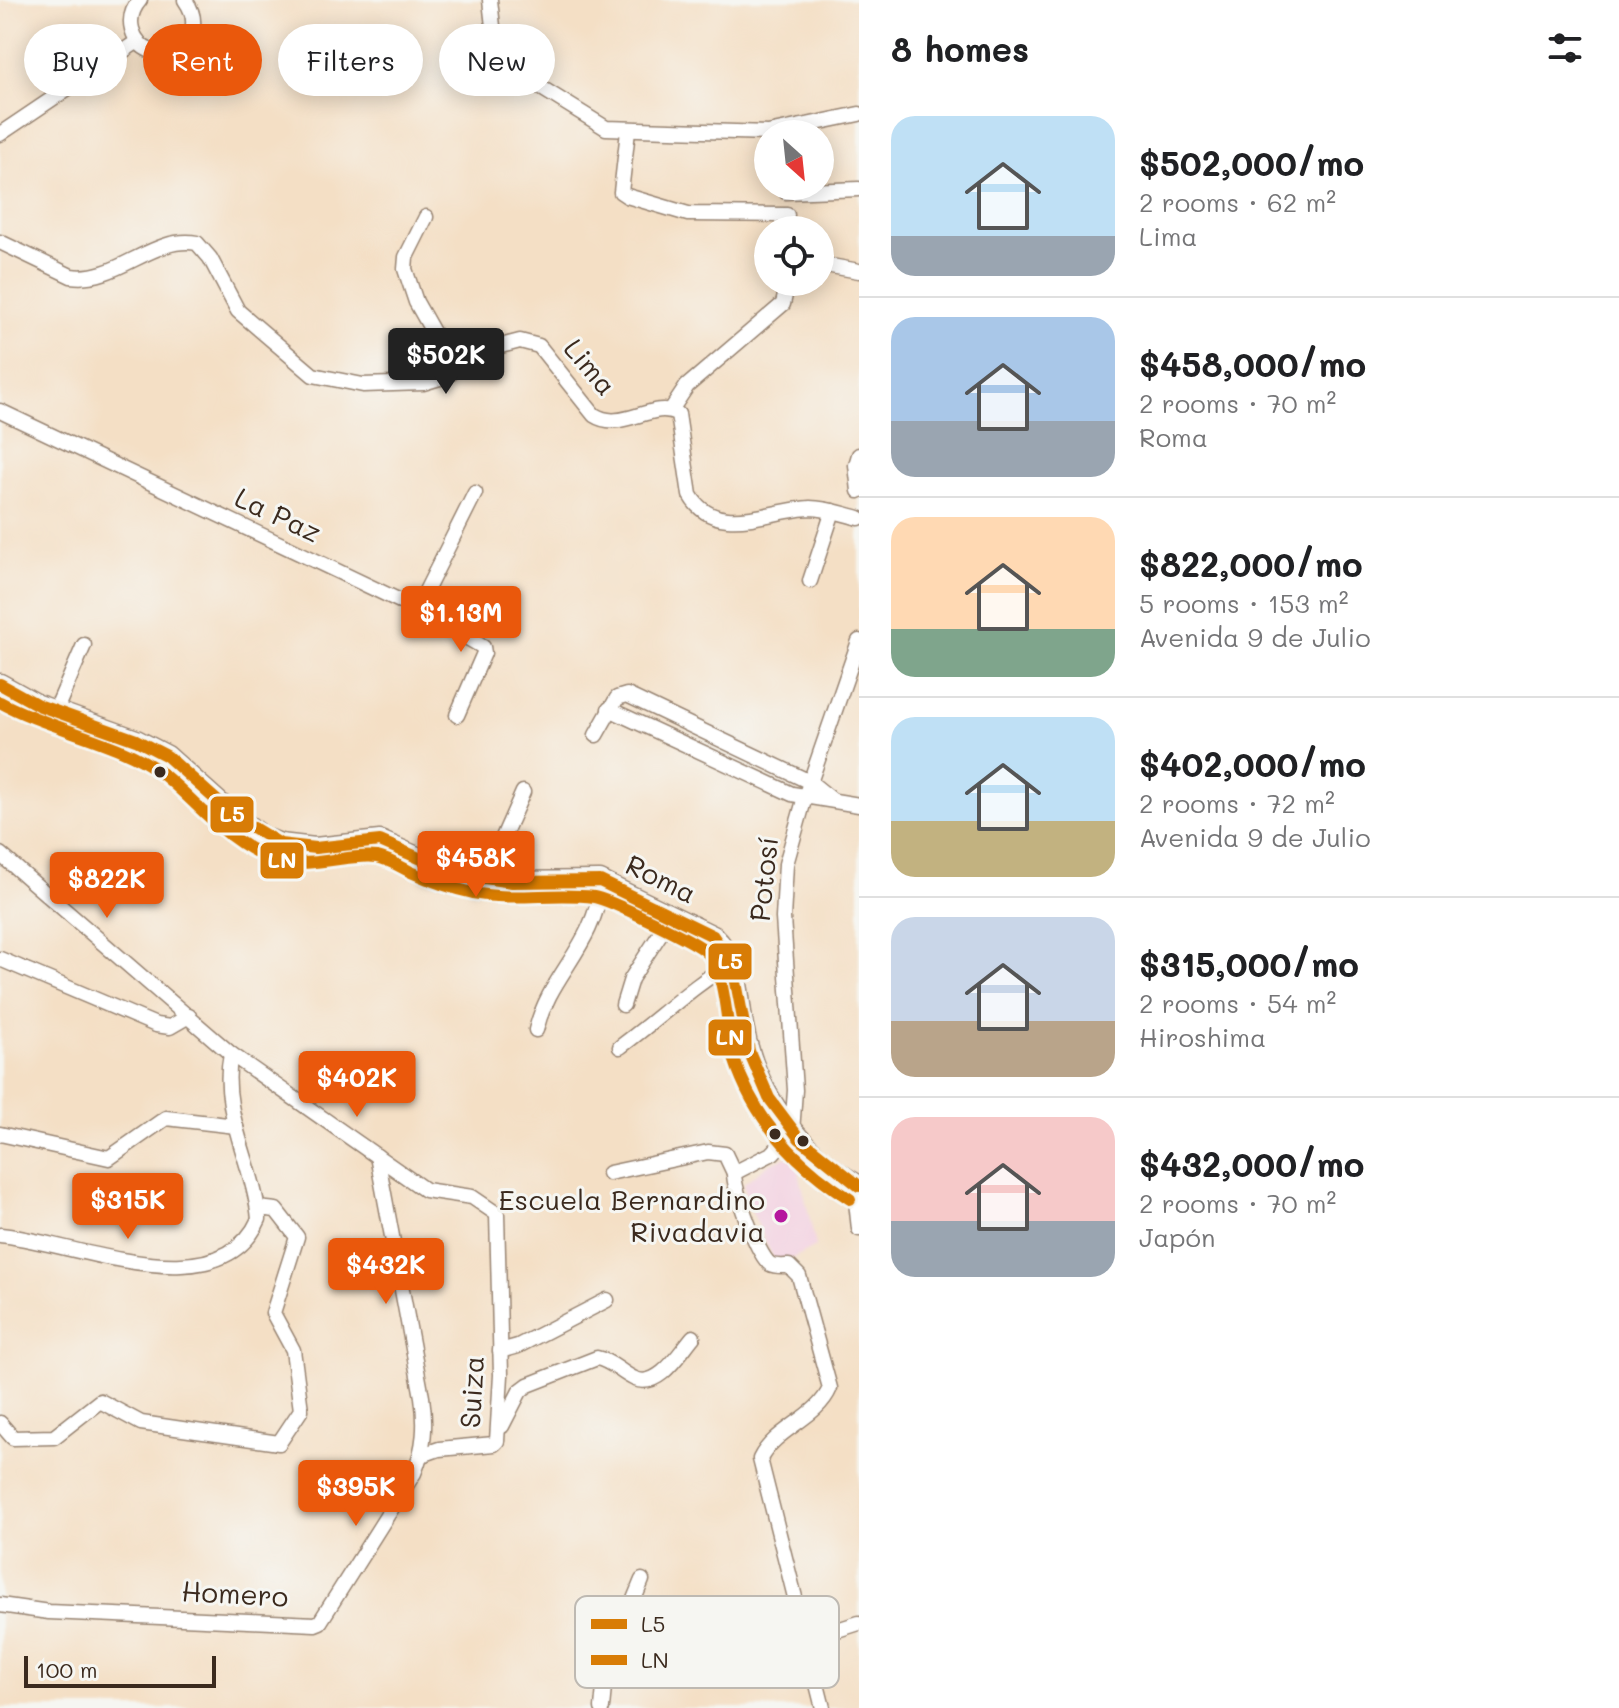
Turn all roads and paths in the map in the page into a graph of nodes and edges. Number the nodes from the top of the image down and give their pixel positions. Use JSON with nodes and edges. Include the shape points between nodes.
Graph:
{"nodes":[{"id":1,"x":140,"y":0,"type":"edge"},
{"id":2,"x":185,"y":0,"type":"edge"},
{"id":3,"x":490,"y":0,"type":"edge"},
{"id":4,"x":138,"y":41,"type":"junction"},
{"id":5,"x":859,"y":114,"type":"edge"},
{"id":6,"x":834,"y":120,"type":"edge"},
{"id":7,"x":628,"y":131,"type":"junction"},
{"id":8,"x":754,"y":132,"type":"edge"},
{"id":9,"x":0,"y":134,"type":"edge"},
{"id":10,"x":834,"y":189,"type":"edge"},
{"id":11,"x":859,"y":189,"type":"edge"},
{"id":12,"x":426,"y":217,"type":"dead end"},
{"id":13,"x":754,"y":219,"type":"edge"},
{"id":14,"x":0,"y":242,"type":"edge"},
{"id":15,"x":834,"y":267,"type":"edge"},
{"id":16,"x":859,"y":271,"type":"edge"},
{"id":17,"x":785,"y":296,"type":"edge"},
{"id":18,"x":446,"y":376,"type":"junction"},
{"id":19,"x":671,"y":410,"type":"junction"},
{"id":20,"x":0,"y":411,"type":"edge"},
{"id":21,"x":859,"y":455,"type":"edge"},
{"id":22,"x":859,"y":491,"type":"edge"},
{"id":23,"x":475,"y":493,"type":"dead end"},
{"id":24,"x":833,"y":511,"type":"junction"},
{"id":25,"x":859,"y":518,"type":"edge"},
{"id":26,"x":810,"y":581,"type":"dead end"},
{"id":27,"x":417,"y":609,"type":"junction"},
{"id":28,"x":859,"y":641,"type":"edge"},
{"id":29,"x":84,"y":645,"type":"dead end"},
{"id":30,"x":856,"y":662,"type":"edge"},
{"id":31,"x":0,"y":684,"type":"edge"},
{"id":32,"x":55,"y":712,"type":"junction"},
{"id":33,"x":457,"y":715,"type":"dead end"},
{"id":34,"x":596,"y":735,"type":"dead end"},
{"id":35,"x":807,"y":790,"type":"junction"},
{"id":36,"x":523,"y":792,"type":"dead end"},
{"id":37,"x":859,"y":805,"type":"edge"},
{"id":38,"x":0,"y":854,"type":"edge"},
{"id":39,"x":485,"y":878,"type":"junction"},
{"id":40,"x":602,"y":882,"type":"junction"},
{"id":41,"x":673,"y":914,"type":"junction"},
{"id":42,"x":0,"y":959,"type":"edge"},
{"id":43,"x":733,"y":962,"type":"junction"},
{"id":44,"x":623,"y":1005,"type":"dead end"},
{"id":45,"x":189,"y":1016,"type":"junction"},
{"id":46,"x":536,"y":1030,"type":"dead end"},
{"id":47,"x":620,"y":1047,"type":"dead end"},
{"id":48,"x":231,"y":1054,"type":"junction"},
{"id":49,"x":236,"y":1126,"type":"junction"},
{"id":50,"x":792,"y":1132,"type":"junction"},
{"id":51,"x":0,"y":1134,"type":"edge"},
{"id":52,"x":377,"y":1156,"type":"junction"},
{"id":53,"x":609,"y":1173,"type":"dead end"},
{"id":54,"x":734,"y":1173,"type":"junction"},
{"id":55,"x":856,"y":1184,"type":"edge"},
{"id":56,"x":258,"y":1208,"type":"junction"},
{"id":57,"x":859,"y":1229,"type":"edge"},
{"id":58,"x":0,"y":1235,"type":"edge"},
{"id":59,"x":607,"y":1300,"type":"dead end"},
{"id":60,"x":693,"y":1337,"type":"dead end"},
{"id":61,"x":500,"y":1351,"type":"junction"},
{"id":62,"x":0,"y":1423,"type":"edge"},
{"id":63,"x":499,"y":1433,"type":"junction"},
{"id":64,"x":422,"y":1455,"type":"junction"},
{"id":65,"x":642,"y":1580,"type":"dead end"},
{"id":66,"x":635,"y":1596,"type":"edge"},
{"id":67,"x":795,"y":1596,"type":"edge"},
{"id":68,"x":0,"y":1605,"type":"edge"},
{"id":69,"x":859,"y":1623,"type":"edge"},
{"id":70,"x":839,"y":1629,"type":"edge"},
{"id":71,"x":604,"y":1688,"type":"edge"},
{"id":72,"x":818,"y":1688,"type":"edge"},
{"id":73,"x":602,"y":1708,"type":"edge"},
{"id":74,"x":823,"y":1708,"type":"edge"}],
"edges":[{"from":1,"to":4,"type":"street","via":[[131,22]]},
{"from":2,"to":4,"type":"street","via":[[194,17],[183,45],[155,52]]},
{"from":3,"to":7,"type":"street","via":[[495,44],[506,66],[589,119]]},
{"from":4,"to":9,"type":"street"},
{"from":5,"to":6,"type":"street"},
{"from":7,"to":8,"type":"street"},
{"from":7,"to":13,"type":"street","via":[[621,192],[688,214]]},
{"from":10,"to":11,"type":"street"},
{"from":12,"to":18,"type":"street","via":[[405,269]]},
{"from":14,"to":18,"type":"street","name":"Lima","via":[[83,278],[177,242],[197,243],[238,311],[304,370],[374,386]]},
{"from":15,"to":16,"type":"street"},
{"from":17,"to":19,"type":"street","via":[[783,304],[687,386]]},
{"from":18,"to":19,"type":"street","name":"Lima","via":[[489,349],[520,341],[539,346],[603,421]]},
{"from":19,"to":24,"type":"street","via":[[682,421],[690,495],[702,509],[743,520],[808,508]]},
{"from":20,"to":27,"type":"street","name":"La Paz"},
{"from":21,"to":22,"type":"street"},
{"from":23,"to":27,"type":"street"},
{"from":24,"to":25,"type":"street"},
{"from":24,"to":26,"type":"street"},
{"from":27,"to":33,"type":"street","name":"La Paz","via":[[483,647]]},
{"from":28,"to":30,"type":"street","name":"Potosí"},
{"from":29,"to":32,"type":"street"},
{"from":30,"to":35,"type":"street","name":"Potosí"},
{"from":31,"to":32,"type":"main road","name":"Roma"},
{"from":32,"to":39,"type":"main road","name":"Roma","via":[[167,756],[234,816],[272,841],[294,848],[380,841],[442,868]]},
{"from":34,"to":35,"type":"street","via":[[617,698],[627,695]]},
{"from":35,"to":37,"type":"street"},
{"from":35,"to":50,"type":"street","name":"Potosí","via":[[789,849],[783,895],[795,1090]]},
{"from":36,"to":39,"type":"street"},
{"from":38,"to":45,"type":"street"},
{"from":39,"to":40,"type":"main road","name":"Roma"},
{"from":40,"to":41,"type":"main road","name":"Roma"},
{"from":40,"to":46,"type":"street","via":[[592,927],[540,1013]]},
{"from":41,"to":43,"type":"main road","name":"Roma","via":[[713,936]]},
{"from":41,"to":44,"type":"street","via":[[631,979]]},
{"from":42,"to":45,"type":"street","via":[[156,1025],[170,1027]]},
{"from":43,"to":47,"type":"street"},
{"from":43,"to":50,"type":"main road","via":[[751,1058],[770,1101]]},
{"from":45,"to":48,"type":"street"},
{"from":48,"to":49,"type":"street"},
{"from":48,"to":52,"type":"street"},
{"from":49,"to":51,"type":"street","via":[[166,1118],[109,1158]]},
{"from":49,"to":56,"type":"street"},
{"from":50,"to":54,"type":"street","via":[[773,1153]]},
{"from":50,"to":55,"type":"main road"},
{"from":52,"to":61,"type":"street","name":"Suiza","via":[[425,1190],[491,1207],[498,1220]]},
{"from":52,"to":64,"type":"street","via":[[425,1415]]},
{"from":53,"to":54,"type":"street","via":[[708,1152],[725,1154]]},
{"from":54,"to":67,"type":"street","via":[[740,1201],[766,1260],[789,1266],[799,1276],[830,1388],[823,1402],[766,1447],[760,1459]]},
{"from":55,"to":57,"type":"street"},
{"from":56,"to":58,"type":"street","via":[[255,1229],[235,1250],[187,1266]]},
{"from":56,"to":62,"type":"street","via":[[276,1210],[297,1237],[273,1313],[295,1360],[301,1410],[279,1443],[141,1423],[100,1401],[54,1437],[13,1438]]},
{"from":59,"to":61,"type":"street"},
{"from":60,"to":63,"type":"street","via":[[661,1375],[651,1379],[635,1379],[597,1358],[528,1385]]},
{"from":61,"to":63,"type":"street","name":"Suiza"},
{"from":63,"to":64,"type":"street","name":"Suiza","via":[[494,1444]]},
{"from":64,"to":68,"type":"street","name":"Homero","via":[[315,1624],[49,1612]]},
{"from":65,"to":66,"type":"street"},
{"from":69,"to":70,"type":"street"},
{"from":71,"to":73,"type":"street"},
{"from":72,"to":74,"type":"street"}]}
